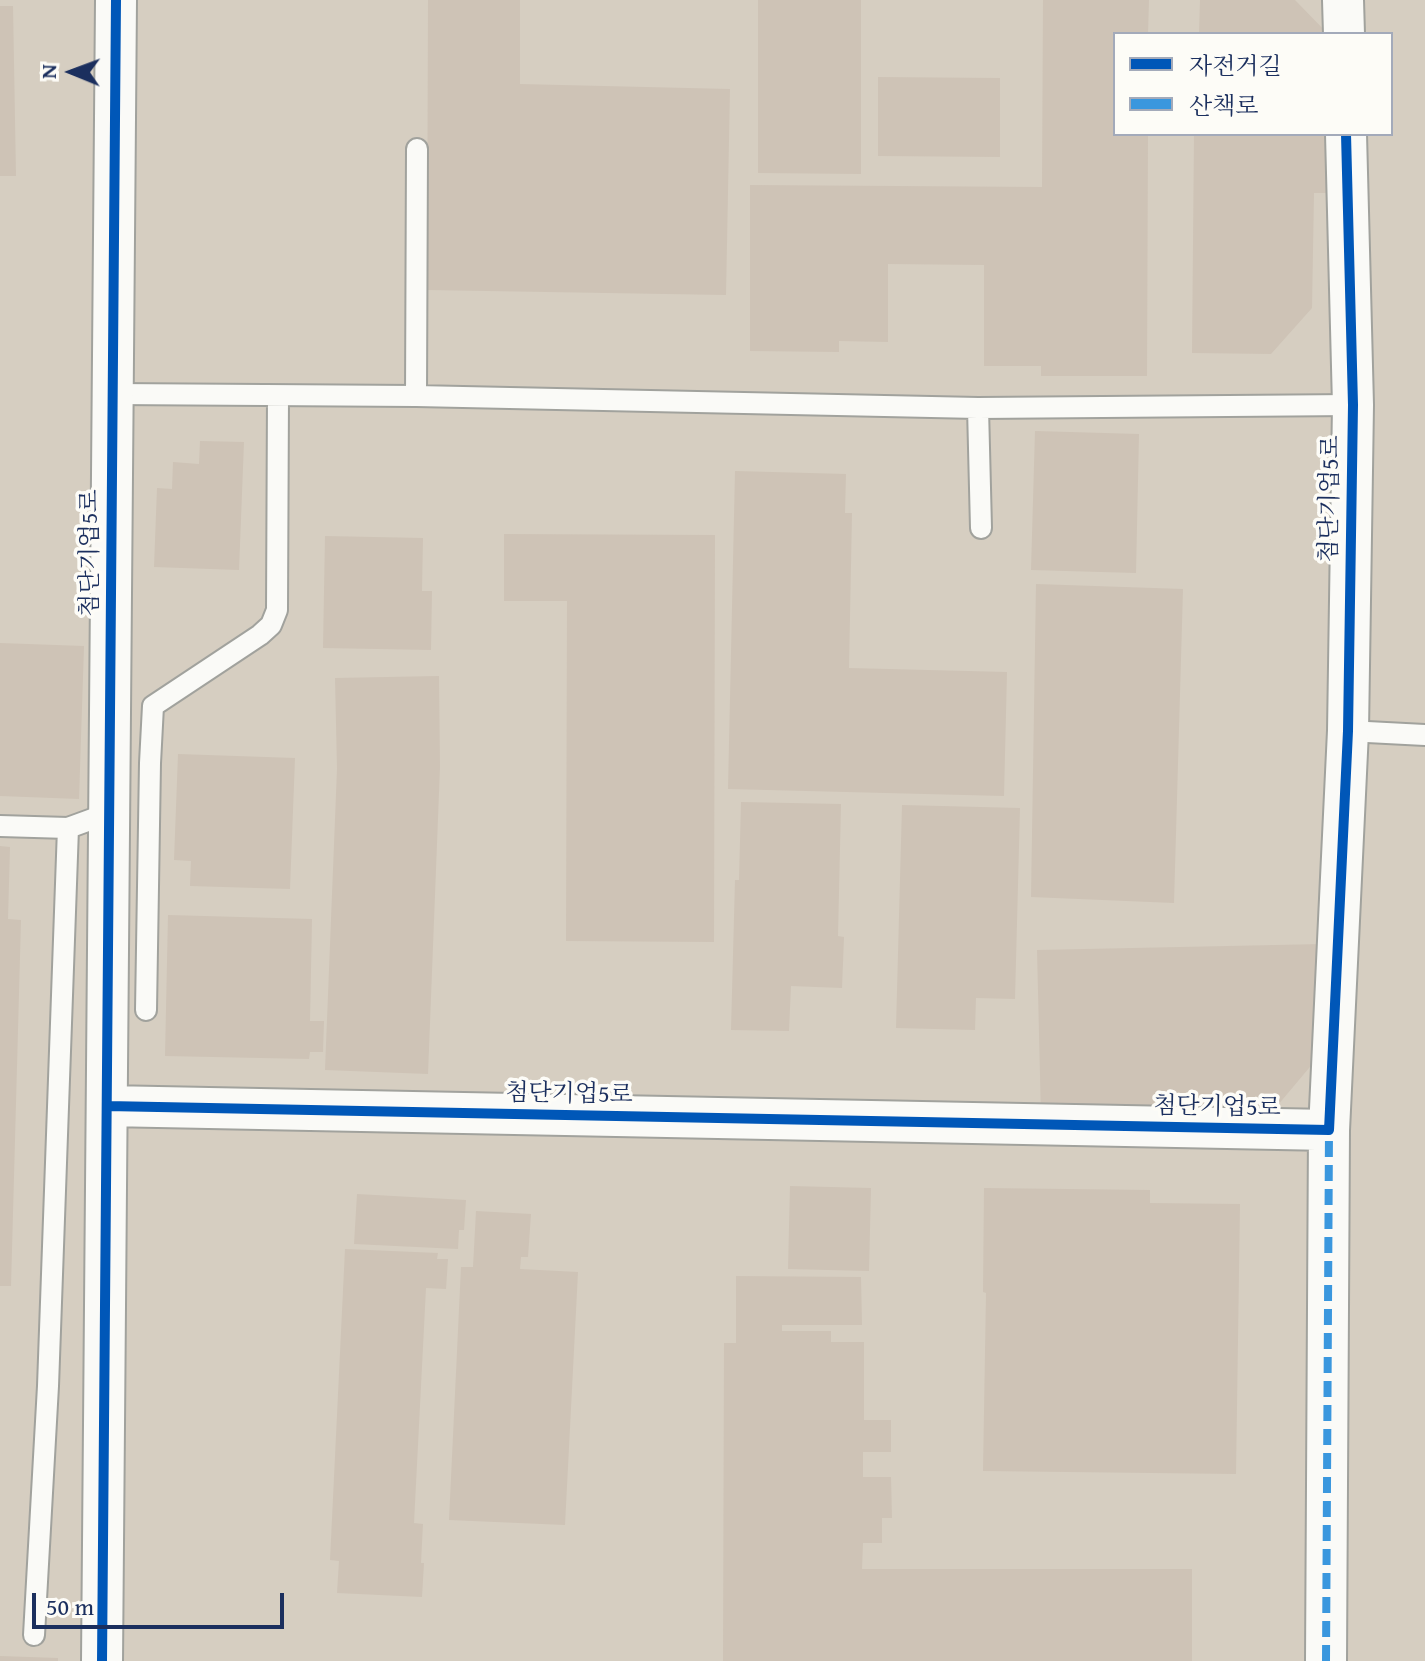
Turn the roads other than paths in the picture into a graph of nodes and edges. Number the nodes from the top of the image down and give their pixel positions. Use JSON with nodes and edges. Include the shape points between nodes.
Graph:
{"nodes":[{"id":1,"x":116,"y":0,"type":"edge"},
{"id":2,"x":1343,"y":0,"type":"edge"},
{"id":3,"x":1344,"y":32,"type":"edge"},
{"id":4,"x":1346,"y":136,"type":"edge"},
{"id":5,"x":417,"y":149,"type":"dead end"},
{"id":6,"x":113,"y":394,"type":"junction"},
{"id":7,"x":278,"y":396,"type":"junction"},
{"id":8,"x":416,"y":396,"type":"junction"},
{"id":9,"x":1353,"y":405,"type":"junction"},
{"id":10,"x":978,"y":408,"type":"junction"},
{"id":11,"x":981,"y":528,"type":"dead end"},
{"id":12,"x":1348,"y":731,"type":"junction"},
{"id":13,"x":1425,"y":735,"type":"edge"},
{"id":14,"x":109,"y":813,"type":"junction"},
{"id":15,"x":0,"y":826,"type":"edge"},
{"id":16,"x":68,"y":828,"type":"junction"},
{"id":17,"x":146,"y":1010,"type":"dead end"},
{"id":18,"x":107,"y":1106,"type":"junction"},
{"id":19,"x":1329,"y":1130,"type":"junction"},
{"id":20,"x":34,"y":1635,"type":"dead end"},
{"id":21,"x":102,"y":1661,"type":"edge"},
{"id":22,"x":1326,"y":1661,"type":"edge"}],
"edges":[{"from":1,"to":6,"type":"street","name":"첨단기업5로"},
{"from":2,"to":3,"type":"street"},
{"from":4,"to":9,"type":"street","name":"첨단기업5로"},
{"from":5,"to":8,"type":"lane"},
{"from":6,"to":7,"type":"lane","name":"첨단기업5로"},
{"from":6,"to":14,"type":"street","name":"첨단기업5로"},
{"from":7,"to":8,"type":"lane","name":"첨단기업5로"},
{"from":7,"to":17,"type":"lane","via":[[277,610],[271,625],[153,706]]},
{"from":8,"to":10,"type":"lane","name":"첨단기업5로"},
{"from":9,"to":10,"type":"lane","name":"첨단기업5로"},
{"from":9,"to":12,"type":"street","name":"첨단기업5로"},
{"from":10,"to":11,"type":"lane"},
{"from":12,"to":13,"type":"lane"},
{"from":12,"to":19,"type":"street","name":"첨단기업5로"},
{"from":14,"to":16,"type":"lane"},
{"from":14,"to":18,"type":"street","name":"첨단기업5로"},
{"from":15,"to":16,"type":"lane"},
{"from":16,"to":20,"type":"lane"},
{"from":18,"to":19,"type":"street","name":"첨단기업5로"},
{"from":18,"to":21,"type":"street","name":"첨단기업5로"},
{"from":19,"to":22,"type":"street","name":"첨단기업5로"}]}
